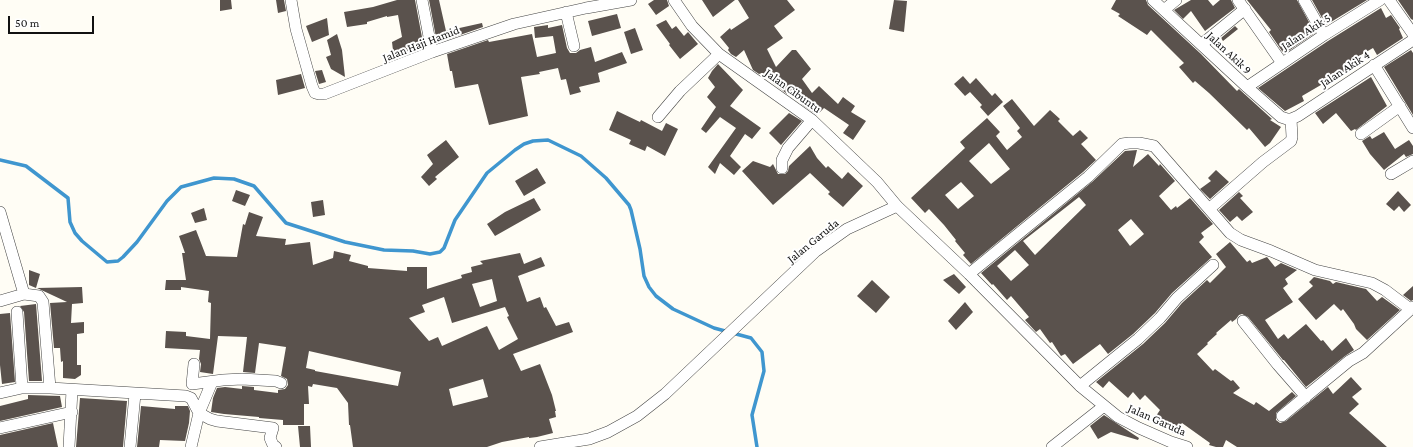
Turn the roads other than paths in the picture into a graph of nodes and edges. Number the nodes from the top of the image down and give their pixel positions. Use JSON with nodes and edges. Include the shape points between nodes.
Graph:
{"nodes":[{"id":1,"x":291,"y":0,"type":"edge"},
{"id":2,"x":422,"y":0,"type":"edge"},
{"id":3,"x":631,"y":0,"type":"edge"},
{"id":4,"x":674,"y":0,"type":"edge"},
{"id":5,"x":1153,"y":0,"type":"edge"},
{"id":6,"x":1176,"y":0,"type":"edge"},
{"id":7,"x":1304,"y":0,"type":"edge"},
{"id":8,"x":1380,"y":0,"type":"edge"},
{"id":9,"x":1389,"y":0,"type":"edge"},
{"id":10,"x":1241,"y":4,"type":"edge"},
{"id":11,"x":1164,"y":10,"type":"junction"},
{"id":12,"x":566,"y":12,"type":"junction"},
{"id":13,"x":1413,"y":34,"type":"edge"},
{"id":14,"x":1324,"y":35,"type":"junction"},
{"id":15,"x":1413,"y":40,"type":"edge"},
{"id":16,"x":1202,"y":44,"type":"junction"},
{"id":17,"x":574,"y":46,"type":"dead end"},
{"id":18,"x":432,"y":52,"type":"junction"},
{"id":19,"x":719,"y":54,"type":"junction"},
{"id":20,"x":1282,"y":63,"type":"junction"},
{"id":21,"x":1374,"y":65,"type":"junction"},
{"id":22,"x":1247,"y":87,"type":"junction"},
{"id":23,"x":1400,"y":106,"type":"junction"},
{"id":24,"x":658,"y":117,"type":"dead end"},
{"id":25,"x":1290,"y":119,"type":"junction"},
{"id":26,"x":812,"y":120,"type":"junction"},
{"id":27,"x":1413,"y":128,"type":"edge"},
{"id":28,"x":1361,"y":134,"type":"dead end"},
{"id":29,"x":1413,"y":161,"type":"edge"},
{"id":30,"x":782,"y":168,"type":"dead end"},
{"id":31,"x":1391,"y":174,"type":"dead end"},
{"id":32,"x":897,"y":206,"type":"junction"},
{"id":33,"x":1209,"y":209,"type":"junction"},
{"id":34,"x":0,"y":212,"type":"edge"},
{"id":35,"x":1213,"y":265,"type":"dead end"},
{"id":36,"x":969,"y":274,"type":"junction"},
{"id":37,"x":24,"y":294,"type":"junction"},
{"id":38,"x":0,"y":301,"type":"edge"},
{"id":39,"x":1412,"y":308,"type":"edge"},
{"id":40,"x":17,"y":312,"type":"dead end"},
{"id":41,"x":1244,"y":321,"type":"dead end"},
{"id":42,"x":194,"y":364,"type":"dead end"},
{"id":43,"x":212,"y":382,"type":"junction"},
{"id":44,"x":281,"y":383,"type":"dead end"},
{"id":45,"x":1080,"y":386,"type":"junction"},
{"id":46,"x":22,"y":388,"type":"junction"},
{"id":47,"x":50,"y":388,"type":"junction"},
{"id":48,"x":72,"y":390,"type":"junction"},
{"id":49,"x":0,"y":393,"type":"edge"},
{"id":50,"x":135,"y":394,"type":"junction"},
{"id":51,"x":1306,"y":397,"type":"junction"},
{"id":52,"x":1104,"y":406,"type":"junction"},
{"id":53,"x":72,"y":412,"type":"junction"},
{"id":54,"x":199,"y":413,"type":"junction"},
{"id":55,"x":1282,"y":416,"type":"dead end"},
{"id":56,"x":0,"y":428,"type":"edge"},
{"id":57,"x":557,"y":445,"type":"edge"},
{"id":58,"x":69,"y":447,"type":"edge"},
{"id":59,"x":130,"y":447,"type":"edge"},
{"id":60,"x":191,"y":447,"type":"edge"},
{"id":61,"x":276,"y":447,"type":"edge"},
{"id":62,"x":540,"y":447,"type":"edge"},
{"id":63,"x":1052,"y":447,"type":"edge"},
{"id":64,"x":1187,"y":447,"type":"edge"}],
"edges":[{"from":1,"to":18,"type":"street","name":"Jalan Haji Hamid","via":[[296,29],[312,86],[319,94],[372,77]]},
{"from":2,"to":18,"type":"street"},
{"from":3,"to":12,"type":"street","name":"Jalan Haji Hamid"},
{"from":4,"to":19,"type":"street","name":"Jalan Cibuntu","via":[[692,26]]},
{"from":5,"to":11,"type":"street","name":"Jalan Akik 9"},
{"from":6,"to":11,"type":"street"},
{"from":7,"to":14,"type":"street"},
{"from":8,"to":14,"type":"street","name":"Jalan Akik 5"},
{"from":9,"to":13,"type":"street"},
{"from":10,"to":16,"type":"street"},
{"from":10,"to":20,"type":"street"},
{"from":11,"to":16,"type":"street","name":"Jalan Akik 9"},
{"from":12,"to":17,"type":"street"},
{"from":12,"to":18,"type":"street","name":"Jalan Haji Hamid","via":[[514,24]]},
{"from":14,"to":20,"type":"street","name":"Jalan Akik 5"},
{"from":15,"to":21,"type":"street","name":"Jalan Akik 4"},
{"from":16,"to":22,"type":"street","name":"Jalan Akik 9"},
{"from":19,"to":24,"type":"street","via":[[680,91]]},
{"from":19,"to":26,"type":"street","name":"Jalan Cibuntu"},
{"from":20,"to":22,"type":"street","name":"Jalan Akik 5"},
{"from":21,"to":23,"type":"street"},
{"from":21,"to":25,"type":"street","name":"Jalan Akik 4"},
{"from":22,"to":25,"type":"street","name":"Jalan Akik 9","via":[[1281,117]]},
{"from":23,"to":27,"type":"street"},
{"from":23,"to":28,"type":"street"},
{"from":25,"to":33,"type":"street","via":[[1291,141]]},
{"from":26,"to":30,"type":"street","via":[[788,148],[782,160]]},
{"from":26,"to":32,"type":"street","name":"Jalan Cibuntu","via":[[877,182]]},
{"from":29,"to":31,"type":"street"},
{"from":32,"to":36,"type":"street","name":"Jalan Garuda"},
{"from":32,"to":57,"type":"street","name":"Jalan Garuda","via":[[847,229],[822,246],[665,394],[637,416],[589,439]]},
{"from":33,"to":36,"type":"street","via":[[1154,146],[1124,143],[1088,177]]},
{"from":33,"to":39,"type":"street","via":[[1230,233],[1241,240],[1316,270],[1372,283]]},
{"from":34,"to":37,"type":"street"},
{"from":35,"to":45,"type":"street","via":[[1138,339]]},
{"from":36,"to":45,"type":"street","name":"Jalan Garuda"},
{"from":37,"to":38,"type":"street"},
{"from":37,"to":47,"type":"street","via":[[39,296],[43,302]]},
{"from":39,"to":51,"type":"street","via":[[1363,353],[1349,361]]},
{"from":40,"to":46,"type":"street"},
{"from":41,"to":51,"type":"street"},
{"from":42,"to":43,"type":"street","via":[[192,384]]},
{"from":43,"to":44,"type":"street","via":[[242,379]]},
{"from":43,"to":54,"type":"street"},
{"from":45,"to":52,"type":"street","name":"Jalan Garuda"},
{"from":46,"to":47,"type":"street"},
{"from":46,"to":49,"type":"street"},
{"from":47,"to":48,"type":"street"},
{"from":48,"to":50,"type":"street"},
{"from":48,"to":53,"type":"street"},
{"from":50,"to":54,"type":"street","via":[[186,396],[191,398]]},
{"from":50,"to":59,"type":"street"},
{"from":51,"to":55,"type":"street"},
{"from":52,"to":63,"type":"street"},
{"from":52,"to":64,"type":"street","name":"Jalan Garuda","via":[[1139,428]]},
{"from":53,"to":56,"type":"street"},
{"from":53,"to":58,"type":"street"},
{"from":54,"to":60,"type":"street"},
{"from":54,"to":61,"type":"street","via":[[217,421],[273,428],[270,438]]},
{"from":57,"to":62,"type":"street","name":"Jalan Garuda"}]}
